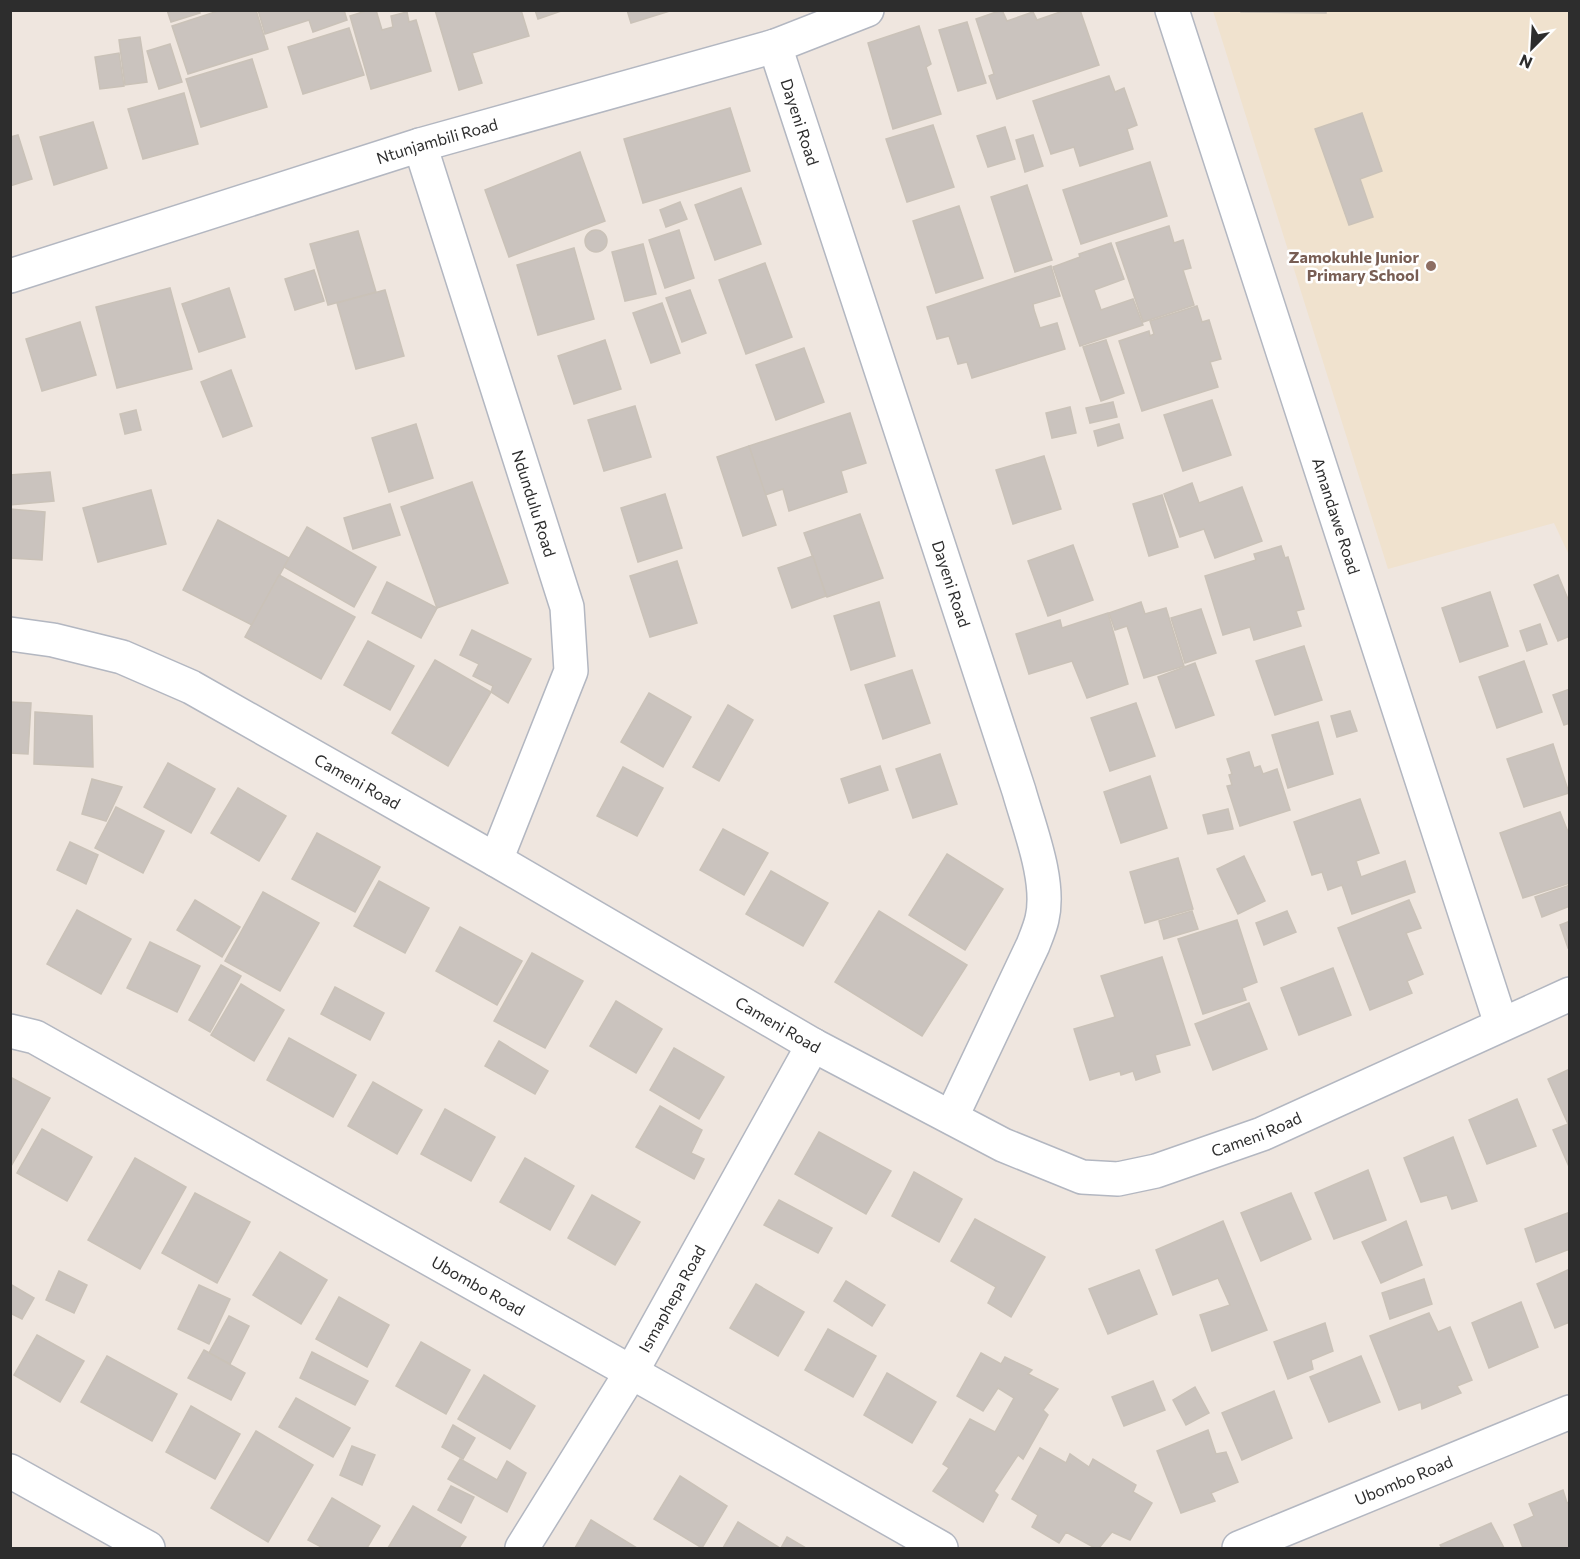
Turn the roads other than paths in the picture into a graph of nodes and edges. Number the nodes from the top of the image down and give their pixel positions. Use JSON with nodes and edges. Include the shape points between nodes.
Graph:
{"nodes":[{"id":1,"x":867,"y":10,"type":"edge"},
{"id":2,"x":1172,"y":10,"type":"edge"},
{"id":3,"x":775,"y":46,"type":"junction"},
{"id":4,"x":420,"y":145,"type":"junction"},
{"id":5,"x":10,"y":276,"type":"edge"},
{"id":6,"x":10,"y":634,"type":"edge"},
{"id":7,"x":496,"y":860,"type":"junction"},
{"id":8,"x":1569,"y":994,"type":"edge"},
{"id":9,"x":1501,"y":1024,"type":"junction"},
{"id":10,"x":10,"y":1031,"type":"edge"},
{"id":11,"x":813,"y":1046,"type":"junction"},
{"id":12,"x":952,"y":1116,"type":"junction"},
{"id":13,"x":632,"y":1371,"type":"junction"},
{"id":14,"x":1569,"y":1412,"type":"edge"},
{"id":15,"x":10,"y":1471,"type":"edge"},
{"id":16,"x":148,"y":1548,"type":"edge"},
{"id":17,"x":522,"y":1548,"type":"edge"},
{"id":18,"x":941,"y":1548,"type":"edge"},
{"id":19,"x":1239,"y":1548,"type":"edge"}],
"edges":[{"from":1,"to":3,"type":"street","name":"Ntunjambili Road"},
{"from":2,"to":9,"type":"street","name":"Amandawe Road"},
{"from":3,"to":4,"type":"street","name":"Ntunjambili Road"},
{"from":3,"to":12,"type":"street","name":"Dayeni Road","via":[[1019,791],[1043,891],[1043,918],[1033,945]]},
{"from":4,"to":5,"type":"street","name":"Ntunjambili Road"},
{"from":4,"to":7,"type":"street","name":"Ndundulu Road","via":[[567,608],[571,670]]},
{"from":6,"to":7,"type":"street","name":"Cameni Road","via":[[122,657],[191,687]]},
{"from":7,"to":11,"type":"street","name":"Cameni Road"},
{"from":8,"to":9,"type":"street","name":"Cameni Road"},
{"from":9,"to":12,"type":"street","name":"Cameni Road","via":[[1262,1134],[1156,1171],[1118,1179],[1082,1177],[1003,1145]]},
{"from":10,"to":13,"type":"street","name":"Ubombo Road","via":[[35,1037]]},
{"from":11,"to":12,"type":"street","name":"Cameni Road"},
{"from":11,"to":13,"type":"street","name":"Ismaphepa Road"},
{"from":13,"to":17,"type":"street","name":"Ismaphepa Road"},
{"from":13,"to":18,"type":"street","name":"Ubombo Road"},
{"from":14,"to":19,"type":"street","name":"Ubombo Road"},
{"from":15,"to":16,"type":"street"}]}
